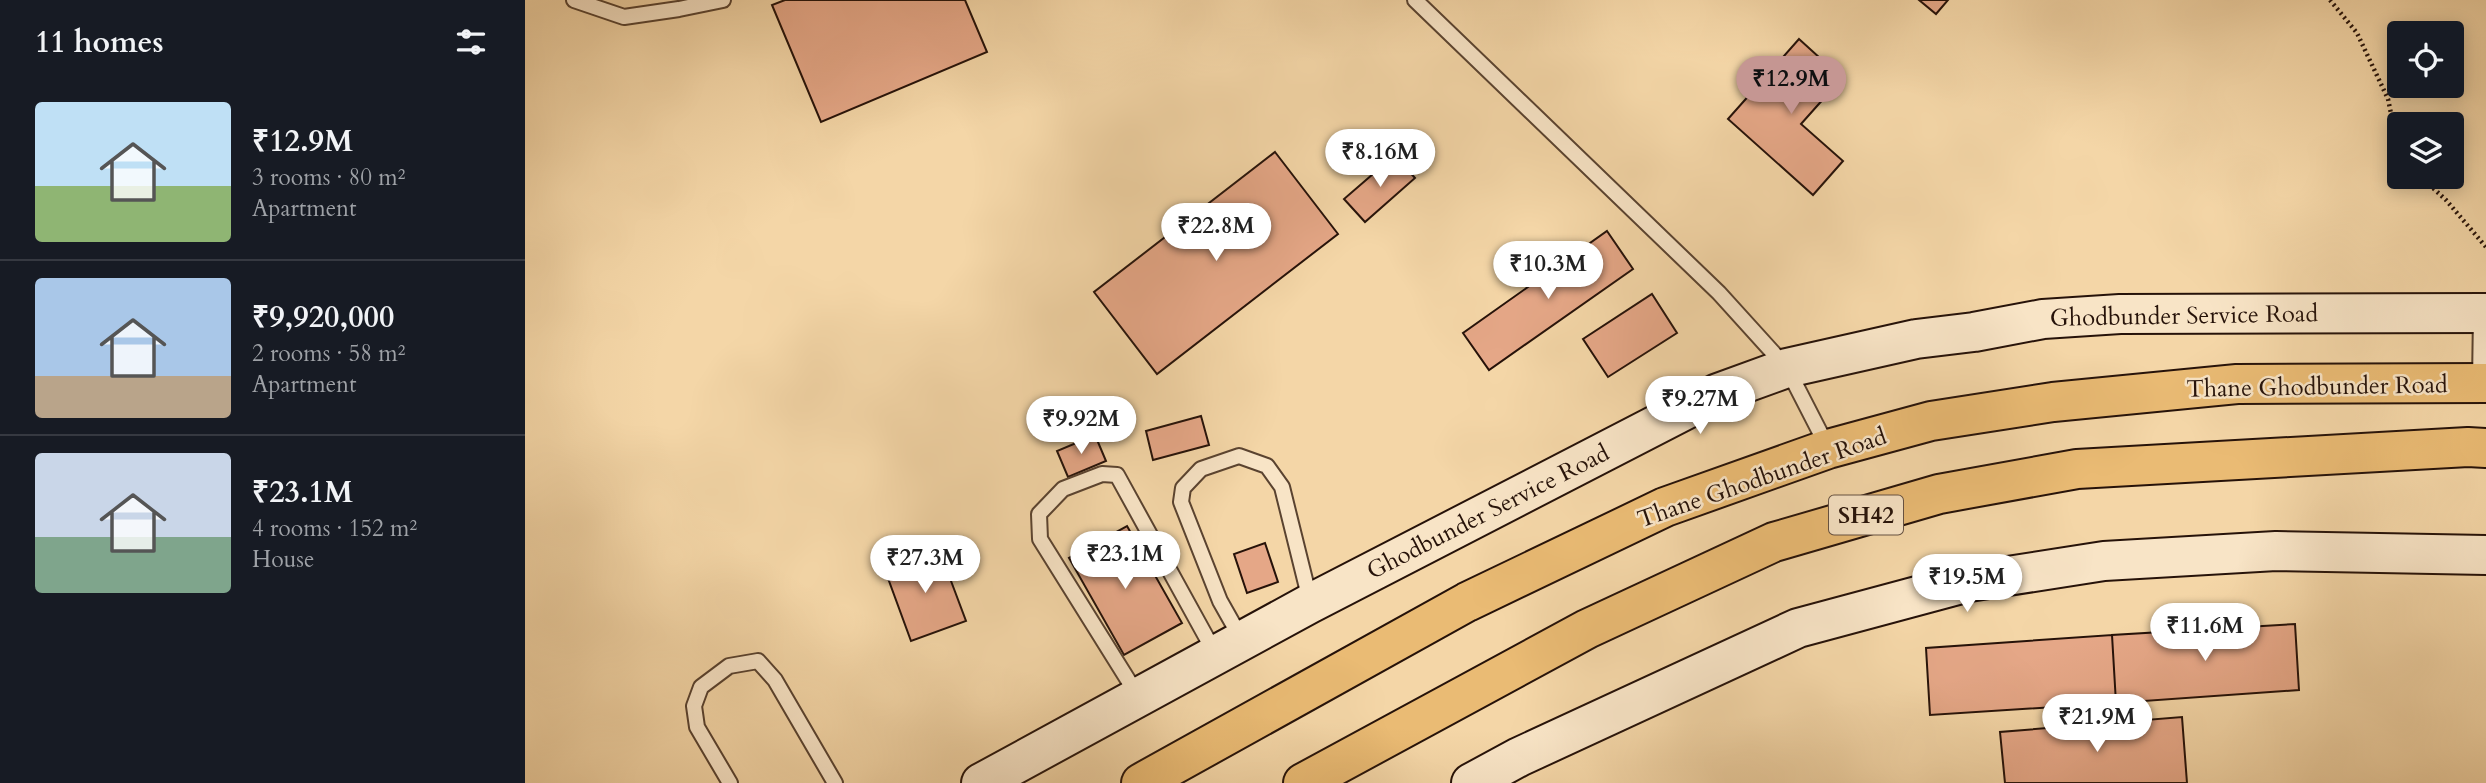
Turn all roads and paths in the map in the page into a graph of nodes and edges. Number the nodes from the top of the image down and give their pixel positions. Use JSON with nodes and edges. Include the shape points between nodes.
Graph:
{"nodes":[{"id":1,"x":574,"y":0,"type":"edge"},
{"id":2,"x":723,"y":0,"type":"edge"},
{"id":3,"x":1415,"y":0,"type":"edge"},
{"id":4,"x":2330,"y":0,"type":"edge"},
{"id":5,"x":2391,"y":112,"type":"edge"},
{"id":6,"x":2434,"y":189,"type":"edge"},
{"id":7,"x":2486,"y":247,"type":"edge"},
{"id":8,"x":2484,"y":308,"type":"edge"},
{"id":9,"x":1787,"y":368,"type":"junction"},
{"id":10,"x":2483,"y":383,"type":"edge"},
{"id":11,"x":2486,"y":448,"type":"edge"},
{"id":12,"x":1828,"y":449,"type":"junction"},
{"id":13,"x":2486,"y":555,"type":"edge"},
{"id":14,"x":1311,"y":603,"type":"junction"},
{"id":15,"x":1229,"y":648,"type":"junction"},
{"id":16,"x":1139,"y":697,"type":"junction"},
{"id":17,"x":730,"y":783,"type":"edge"},
{"id":18,"x":835,"y":783,"type":"edge"},
{"id":19,"x":981,"y":783,"type":"edge"},
{"id":20,"x":1141,"y":783,"type":"edge"},
{"id":21,"x":1303,"y":783,"type":"edge"},
{"id":22,"x":1471,"y":783,"type":"edge"}],
"edges":[{"from":1,"to":2,"type":"lane","via":[[624,17]]},
{"from":3,"to":9,"type":"lane","via":[[1719,293]]},
{"from":4,"to":5,"type":"path","via":[[2357,33]]},
{"from":6,"to":7,"type":"path"},
{"from":8,"to":9,"type":"street","name":"Ghodbunder Service Road","via":[[2056,318],[1916,339]]},
{"from":8,"to":10,"type":"lane"},
{"from":9,"to":12,"type":"lane"},
{"from":9,"to":14,"type":"street","name":"Ghodbunder Service Road","via":[[1718,393]]},
{"from":10,"to":12,"type":"main road","name":"Thane Ghodbunder Road","via":[[2237,384],[2053,402],[1931,421]]},
{"from":11,"to":21,"type":"main road","number":"SH42","via":[[2077,469],[1939,494],[1775,542],[1587,629]]},
{"from":12,"to":20,"type":"main road","name":"Thane Ghodbunder Road","via":[[1665,507],[1467,602]]},
{"from":13,"to":22,"type":"street","via":[[2276,551],[2104,561],[1969,582],[1798,628]]},
{"from":14,"to":15,"type":"street","name":"Ghodbunder Service Road"},
{"from":14,"to":15,"type":"lane","via":[[1282,487],[1267,466],[1239,456],[1201,468],[1183,488],[1181,502],[1220,601]]},
{"from":15,"to":16,"type":"street","name":"Ghodbunder Service Road"},
{"from":15,"to":16,"type":"lane","via":[[1117,475],[1102,474],[1063,489],[1039,514],[1040,539]]},
{"from":16,"to":19,"type":"street","name":"Ghodbunder Service Road"},
{"from":17,"to":18,"type":"lane","via":[[697,727],[694,706],[701,687],[729,666],[758,661],[775,680]]}]}
